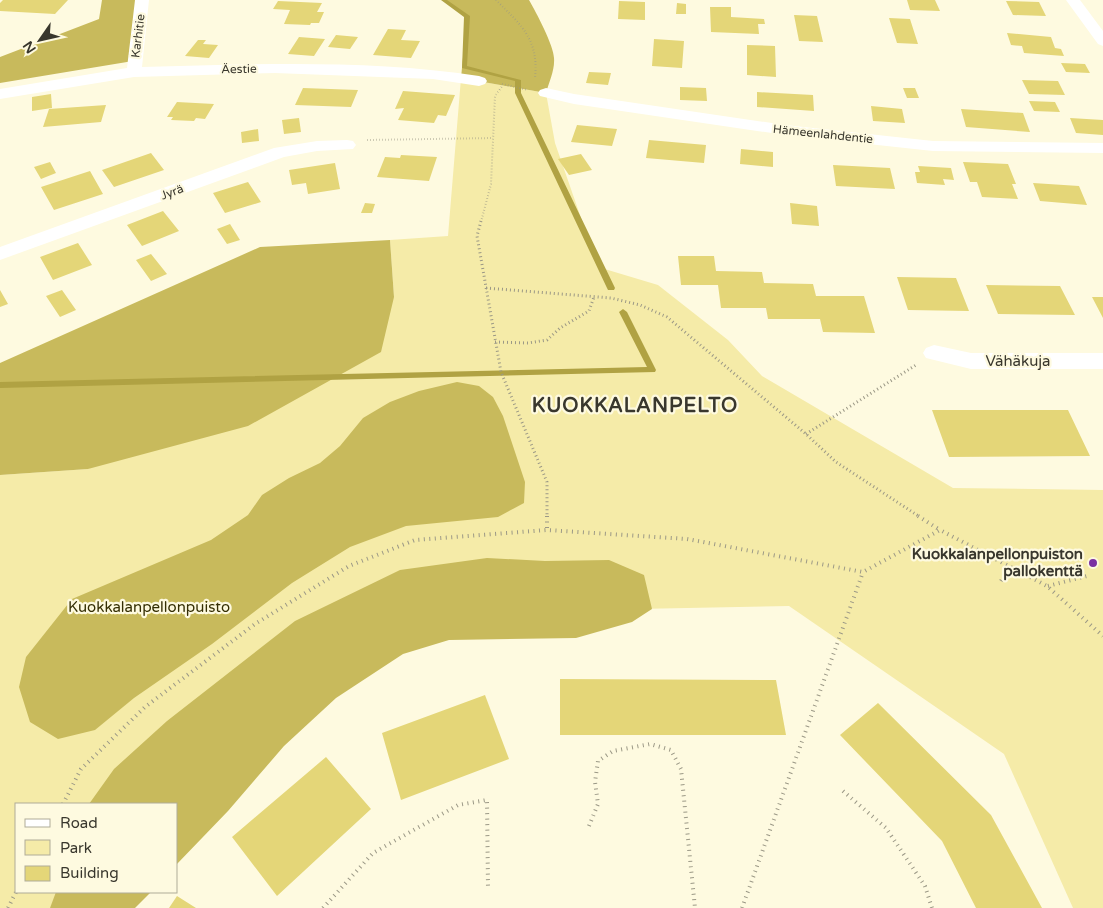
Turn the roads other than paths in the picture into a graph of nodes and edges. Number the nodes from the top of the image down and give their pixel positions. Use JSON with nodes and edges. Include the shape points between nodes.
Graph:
{"nodes":[{"id":1,"x":142,"y":0,"type":"edge"},
{"id":2,"x":1073,"y":0,"type":"edge"},
{"id":3,"x":1103,"y":41,"type":"edge"},
{"id":4,"x":134,"y":72,"type":"junction"},
{"id":5,"x":480,"y":81,"type":"dead end"},
{"id":6,"x":540,"y":87,"type":"road end"},
{"id":7,"x":0,"y":94,"type":"edge"},
{"id":8,"x":347,"y":145,"type":"road end"},
{"id":9,"x":1103,"y":148,"type":"edge"},
{"id":10,"x":0,"y":254,"type":"edge"},
{"id":11,"x":934,"y":353,"type":"road end"},
{"id":12,"x":1103,"y":361,"type":"edge"}],
"edges":[{"from":1,"to":4,"type":"street","name":"Karhitie"},
{"from":2,"to":3,"type":"street"},
{"from":4,"to":5,"type":"street","name":"Äestie","via":[[275,68],[433,74]]},
{"from":4,"to":7,"type":"street","name":"Äestie"},
{"from":6,"to":9,"type":"street","name":"Hämeenlahdentie","via":[[574,99],[785,130],[933,146]]},
{"from":8,"to":10,"type":"street","name":"Jyrä","via":[[280,152]]},
{"from":11,"to":12,"type":"street","name":"Vähäkuja","via":[[971,361]]}]}
